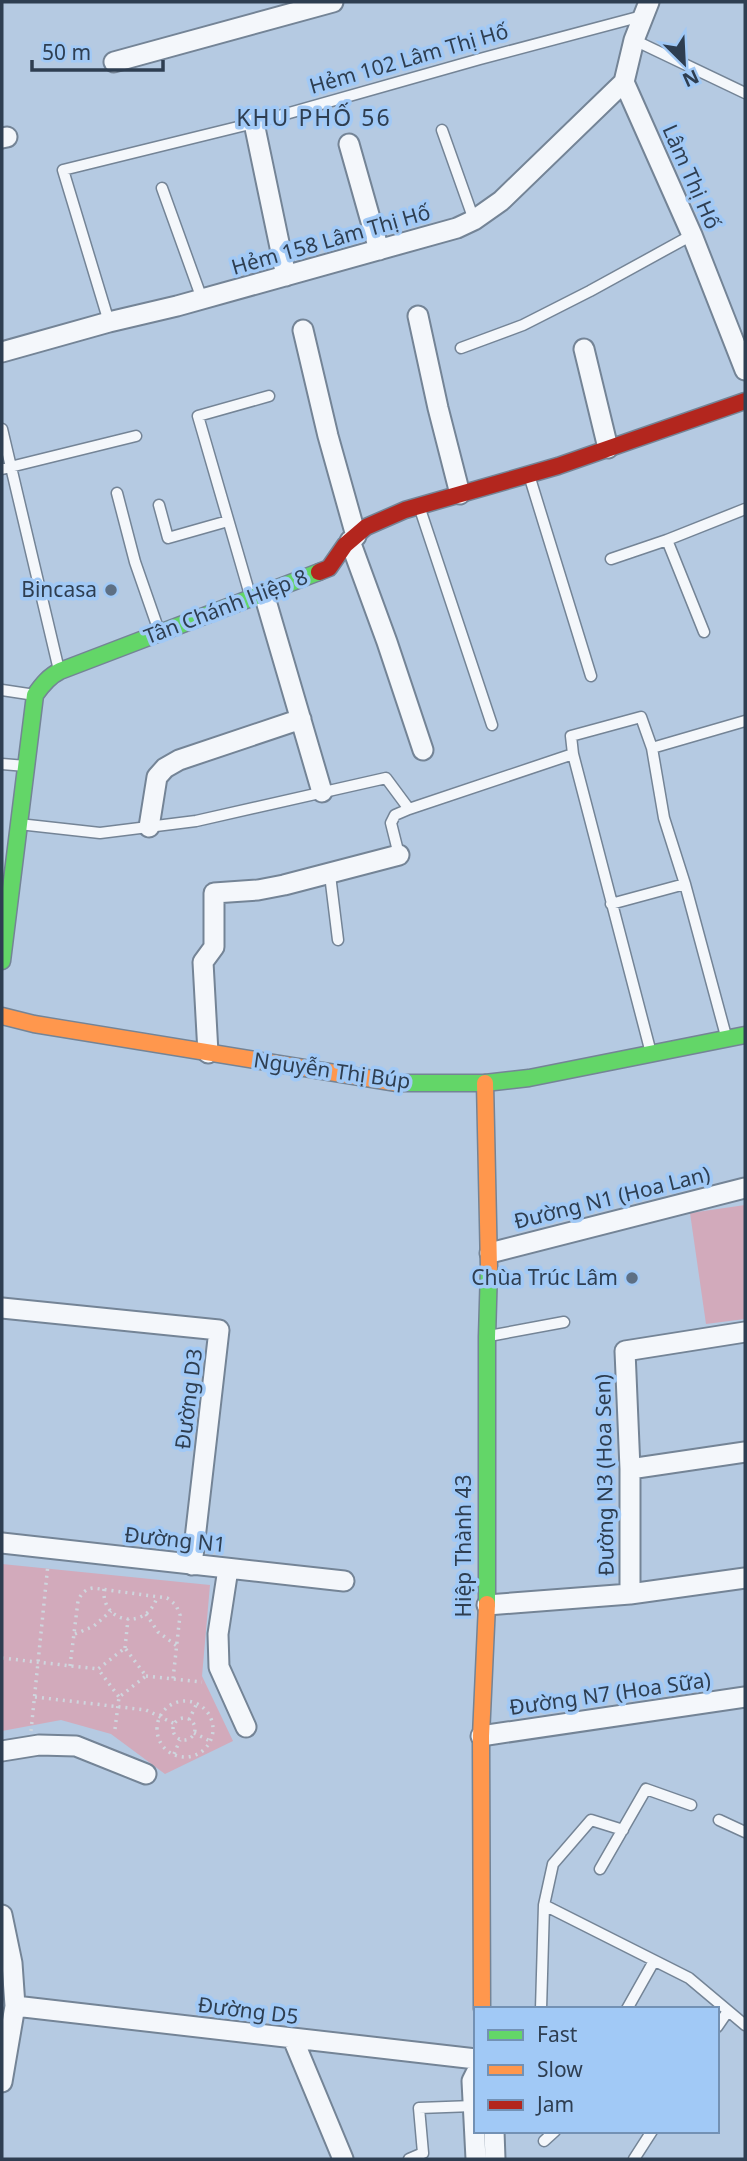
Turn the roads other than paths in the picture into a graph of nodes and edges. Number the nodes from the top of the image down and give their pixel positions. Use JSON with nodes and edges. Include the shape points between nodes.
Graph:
{"nodes":[{"id":1,"x":332,"y":2,"type":"edge"},
{"id":2,"x":646,"y":9,"type":"edge"},
{"id":3,"x":634,"y":40,"type":"junction"},
{"id":4,"x":114,"y":62,"type":"dead end"},
{"id":5,"x":624,"y":82,"type":"junction"},
{"id":6,"x":745,"y":93,"type":"edge"},
{"id":7,"x":254,"y":123,"type":"junction"},
{"id":8,"x":442,"y":130,"type":"dead end"},
{"id":9,"x":349,"y":144,"type":"dead end"},
{"id":10,"x":162,"y":188,"type":"dead end"},
{"id":11,"x":474,"y":220,"type":"junction"},
{"id":12,"x":692,"y":234,"type":"junction"},
{"id":13,"x":379,"y":250,"type":"junction"},
{"id":14,"x":286,"y":276,"type":"junction"},
{"id":15,"x":202,"y":299,"type":"junction"},
{"id":16,"x":418,"y":316,"type":"dead end"},
{"id":17,"x":109,"y":322,"type":"junction"},
{"id":18,"x":303,"y":330,"type":"dead end"},
{"id":19,"x":461,"y":348,"type":"dead end"},
{"id":20,"x":584,"y":349,"type":"dead end"},
{"id":21,"x":2,"y":352,"type":"edge"},
{"id":22,"x":745,"y":368,"type":"edge"},
{"id":23,"x":269,"y":396,"type":"dead end"},
{"id":24,"x":745,"y":401,"type":"edge"},
{"id":25,"x":2,"y":429,"type":"edge"},
{"id":26,"x":136,"y":436,"type":"dead end"},
{"id":27,"x":608,"y":448,"type":"junction"},
{"id":28,"x":6,"y":468,"type":"edge"},
{"id":29,"x":529,"y":474,"type":"junction"},
{"id":30,"x":117,"y":493,"type":"dead end"},
{"id":31,"x":460,"y":494,"type":"junction"},
{"id":32,"x":159,"y":505,"type":"dead end"},
{"id":33,"x":419,"y":506,"type":"junction"},
{"id":34,"x":745,"y":509,"type":"edge"},
{"id":35,"x":228,"y":520,"type":"junction"},
{"id":36,"x":353,"y":539,"type":"junction"},
{"id":37,"x":667,"y":540,"type":"junction"},
{"id":38,"x":611,"y":559,"type":"dead end"},
{"id":39,"x":258,"y":596,"type":"junction"},
{"id":40,"x":159,"y":632,"type":"junction"},
{"id":41,"x":704,"y":632,"type":"dead end"},
{"id":42,"x":59,"y":670,"type":"junction"},
{"id":43,"x":591,"y":676,"type":"dead end"},
{"id":44,"x":2,"y":691,"type":"edge"},
{"id":45,"x":36,"y":695,"type":"junction"},
{"id":46,"x":301,"y":719,"type":"junction"},
{"id":47,"x":745,"y":721,"type":"edge"},
{"id":48,"x":492,"y":725,"type":"dead end"},
{"id":49,"x":652,"y":748,"type":"junction"},
{"id":50,"x":424,"y":750,"type":"dead end"},
{"id":51,"x":573,"y":754,"type":"junction"},
{"id":52,"x":2,"y":764,"type":"edge"},
{"id":53,"x":27,"y":766,"type":"junction"},
{"id":54,"x":322,"y":792,"type":"junction"},
{"id":55,"x":409,"y":809,"type":"junction"},
{"id":56,"x":19,"y":824,"type":"junction"},
{"id":57,"x":149,"y":827,"type":"junction"},
{"id":58,"x":399,"y":855,"type":"joint"},
{"id":59,"x":330,"y":875,"type":"junction"},
{"id":60,"x":685,"y":884,"type":"junction"},
{"id":61,"x":611,"y":904,"type":"junction"},
{"id":62,"x":338,"y":940,"type":"dead end"},
{"id":63,"x":2,"y":961,"type":"edge"},
{"id":64,"x":2,"y":1016,"type":"edge"},
{"id":65,"x":745,"y":1035,"type":"edge"},
{"id":66,"x":727,"y":1039,"type":"junction"},
{"id":67,"x":208,"y":1054,"type":"junction"},
{"id":68,"x":651,"y":1054,"type":"junction"},
{"id":69,"x":485,"y":1083,"type":"junction"},
{"id":70,"x":745,"y":1188,"type":"edge"},
{"id":71,"x":490,"y":1253,"type":"junction"},
{"id":72,"x":2,"y":1308,"type":"edge"},
{"id":73,"x":564,"y":1322,"type":"dead end"},
{"id":74,"x":745,"y":1332,"type":"edge"},
{"id":75,"x":487,"y":1337,"type":"junction"},
{"id":76,"x":745,"y":1452,"type":"edge"},
{"id":77,"x":630,"y":1469,"type":"junction"},
{"id":78,"x":2,"y":1543,"type":"edge"},
{"id":79,"x":192,"y":1565,"type":"junction"},
{"id":80,"x":228,"y":1569,"type":"junction"},
{"id":81,"x":745,"y":1578,"type":"edge"},
{"id":82,"x":344,"y":1581,"type":"dead end"},
{"id":83,"x":630,"y":1594,"type":"junction"},
{"id":84,"x":487,"y":1605,"type":"junction"},
{"id":85,"x":745,"y":1698,"type":"edge"},
{"id":86,"x":246,"y":1727,"type":"dead end"},
{"id":87,"x":481,"y":1736,"type":"junction"},
{"id":88,"x":2,"y":1751,"type":"edge"},
{"id":89,"x":146,"y":1774,"type":"dead end"},
{"id":90,"x":691,"y":1805,"type":"dead end"},
{"id":91,"x":719,"y":1820,"type":"dead end"},
{"id":92,"x":623,"y":1830,"type":"junction"},
{"id":93,"x":745,"y":1832,"type":"edge"},
{"id":94,"x":600,"y":1869,"type":"dead end"},
{"id":95,"x":544,"y":1905,"type":"junction"},
{"id":96,"x":2,"y":1915,"type":"edge"},
{"id":97,"x":654,"y":1961,"type":"junction"},
{"id":98,"x":15,"y":2006,"type":"junction"},
{"id":99,"x":482,"y":2007,"type":"edge"},
{"id":100,"x":541,"y":2007,"type":"edge"},
{"id":101,"x":628,"y":2007,"type":"edge"},
{"id":102,"x":728,"y":2011,"type":"junction"},
{"id":103,"x":719,"y":2024,"type":"edge"},
{"id":104,"x":745,"y":2025,"type":"edge"},
{"id":105,"x":293,"y":2039,"type":"junction"},
{"id":106,"x":474,"y":2059,"type":"edge"},
{"id":107,"x":474,"y":2077,"type":"edge"},
{"id":108,"x":2,"y":2082,"type":"edge"},
{"id":109,"x":473,"y":2106,"type":"junction"},
{"id":110,"x":474,"y":2124,"type":"edge"},
{"id":111,"x":475,"y":2133,"type":"edge"},
{"id":112,"x":494,"y":2133,"type":"edge"},
{"id":113,"x":553,"y":2133,"type":"edge"},
{"id":114,"x":651,"y":2133,"type":"edge"},
{"id":115,"x":544,"y":2141,"type":"dead end"},
{"id":116,"x":343,"y":2159,"type":"edge"},
{"id":117,"x":409,"y":2159,"type":"edge"},
{"id":118,"x":476,"y":2159,"type":"edge"},
{"id":119,"x":495,"y":2159,"type":"edge"},
{"id":120,"x":634,"y":2159,"type":"edge"}],
"edges":[{"from":1,"to":4,"type":"street"},
{"from":2,"to":3,"type":"street"},
{"from":2,"to":7,"type":"lane","name":"Hẻm 102 Lâm Thị Hố"},
{"from":3,"to":5,"type":"street"},
{"from":3,"to":6,"type":"lane"},
{"from":5,"to":11,"type":"street","name":"Hẻm 158 Lâm Thị Hố","via":[[501,201]]},
{"from":5,"to":12,"type":"street","name":"Lâm Thị Hố"},
{"from":7,"to":14,"type":"street"},
{"from":7,"to":17,"type":"lane","name":"Hẻm 102 Lâm Thị Hố","via":[[63,170]]},
{"from":8,"to":11,"type":"lane"},
{"from":9,"to":13,"type":"street"},
{"from":10,"to":15,"type":"lane"},
{"from":11,"to":13,"type":"street","name":"Hẻm 158 Lâm Thị Hố"},
{"from":12,"to":19,"type":"lane","via":[[523,325]]},
{"from":12,"to":22,"type":"street","name":"Lâm Thị Hố"},
{"from":13,"to":14,"type":"street","name":"Hẻm 158 Lâm Thị Hố"},
{"from":14,"to":15,"type":"street","name":"Hẻm 158 Lâm Thị Hố"},
{"from":15,"to":17,"type":"street","name":"Hẻm 158 Lâm Thị Hố"},
{"from":16,"to":31,"type":"street"},
{"from":17,"to":21,"type":"street","name":"Hẻm 158 Lâm Thị Hố"},
{"from":18,"to":36,"type":"street"},
{"from":20,"to":27,"type":"street"},
{"from":23,"to":35,"type":"lane","via":[[198,416]]},
{"from":24,"to":27,"type":"street","name":"Tân Chánh Hiệp 8"},
{"from":25,"to":28,"type":"lane"},
{"from":26,"to":28,"type":"lane"},
{"from":27,"to":29,"type":"street","name":"Tân Chánh Hiệp 8"},
{"from":28,"to":42,"type":"lane"},
{"from":29,"to":31,"type":"street","name":"Tân Chánh Hiệp 8"},
{"from":29,"to":43,"type":"lane"},
{"from":30,"to":40,"type":"lane"},
{"from":31,"to":33,"type":"street","name":"Tân Chánh Hiệp 8"},
{"from":32,"to":35,"type":"lane","via":[[169,538]]},
{"from":33,"to":36,"type":"street","name":"Tân Chánh Hiệp 8","via":[[366,527]]},
{"from":33,"to":48,"type":"lane"},
{"from":34,"to":37,"type":"lane"},
{"from":35,"to":39,"type":"lane"},
{"from":36,"to":39,"type":"street","name":"Tân Chánh Hiệp 8","via":[[328,568]]},
{"from":36,"to":50,"type":"street"},
{"from":37,"to":38,"type":"lane"},
{"from":37,"to":41,"type":"lane"},
{"from":39,"to":40,"type":"street","name":"Tân Chánh Hiệp 8"},
{"from":39,"to":46,"type":"street"},
{"from":40,"to":42,"type":"street","name":"Tân Chánh Hiệp 8"},
{"from":42,"to":45,"type":"street","name":"Tân Chánh Hiệp 8"},
{"from":44,"to":45,"type":"lane"},
{"from":45,"to":53,"type":"street"},
{"from":46,"to":54,"type":"street"},
{"from":46,"to":57,"type":"street","via":[[165,768],[158,777]]},
{"from":47,"to":49,"type":"lane"},
{"from":49,"to":51,"type":"lane","via":[[640,717],[571,736]]},
{"from":49,"to":60,"type":"lane","via":[[664,818]]},
{"from":51,"to":55,"type":"lane"},
{"from":51,"to":61,"type":"lane"},
{"from":52,"to":53,"type":"lane"},
{"from":53,"to":56,"type":"street"},
{"from":54,"to":55,"type":"lane","via":[[386,778]]},
{"from":54,"to":57,"type":"lane"},
{"from":55,"to":58,"type":"lane","via":[[398,813],[391,824]]},
{"from":56,"to":57,"type":"lane","via":[[100,833]]},
{"from":56,"to":63,"type":"street"},
{"from":58,"to":59,"type":"street"},
{"from":59,"to":62,"type":"lane"},
{"from":59,"to":67,"type":"street","via":[[258,890],[214,893],[214,947],[203,962]]},
{"from":60,"to":61,"type":"lane"},
{"from":60,"to":66,"type":"lane"},
{"from":61,"to":68,"type":"lane"},
{"from":64,"to":67,"type":"street","name":"Nguyễn Thị Búp"},
{"from":65,"to":66,"type":"street","name":"Nguyễn Thị Búp"},
{"from":66,"to":68,"type":"street","name":"Nguyễn Thị Búp"},
{"from":67,"to":69,"type":"street","name":"Nguyễn Thị Búp","via":[[387,1083]]},
{"from":68,"to":69,"type":"street","name":"Nguyễn Thị Búp"},
{"from":69,"to":71,"type":"street","name":"Hiệp Thành 43"},
{"from":70,"to":71,"type":"street","name":"Đường N1 (Hoa Lan)"},
{"from":71,"to":75,"type":"street","name":"Hiệp Thành 43"},
{"from":72,"to":79,"type":"street","name":"Đường D3","via":[[219,1330]]},
{"from":73,"to":75,"type":"lane"},
{"from":74,"to":77,"type":"street","name":"Đường N3 (Hoa Sen)","via":[[625,1351]]},
{"from":75,"to":84,"type":"street","name":"Hiệp Thành 43"},
{"from":76,"to":77,"type":"street"},
{"from":77,"to":83,"type":"street","name":"Đường N3 (Hoa Sen)"},
{"from":78,"to":79,"type":"street","name":"Đường N1"},
{"from":79,"to":80,"type":"street","name":"Đường N1"},
{"from":80,"to":82,"type":"street","name":"Đường N1"},
{"from":80,"to":86,"type":"street","via":[[218,1634],[219,1667]]},
{"from":81,"to":83,"type":"street"},
{"from":83,"to":84,"type":"street"},
{"from":84,"to":87,"type":"street","name":"Hiệp Thành 43"},
{"from":85,"to":87,"type":"street","name":"Đường N7 (Hoa Sữa)"},
{"from":87,"to":99,"type":"street","name":"Hiệp Thành 43"},
{"from":88,"to":89,"type":"street","via":[[76,1746]]},
{"from":90,"to":92,"type":"lane","via":[[646,1789]]},
{"from":91,"to":93,"type":"lane"},
{"from":92,"to":94,"type":"lane"},
{"from":92,"to":95,"type":"lane","via":[[591,1820],[553,1864]]},
{"from":95,"to":97,"type":"lane"},
{"from":95,"to":100,"type":"lane"},
{"from":96,"to":98,"type":"street"},
{"from":97,"to":101,"type":"lane"},
{"from":97,"to":102,"type":"lane","via":[[689,1978]]},
{"from":98,"to":105,"type":"street","name":"Đường D5"},
{"from":98,"to":108,"type":"street"},
{"from":102,"to":103,"type":"lane"},
{"from":102,"to":104,"type":"lane"},
{"from":105,"to":106,"type":"street","name":"Đường D5"},
{"from":105,"to":116,"type":"street"},
{"from":107,"to":109,"type":"street"},
{"from":109,"to":110,"type":"street"},
{"from":109,"to":117,"type":"lane","via":[[419,2108],[423,2153]]},
{"from":111,"to":118,"type":"street"},
{"from":112,"to":119,"type":"street"},
{"from":113,"to":115,"type":"lane"},
{"from":114,"to":120,"type":"lane"}]}
